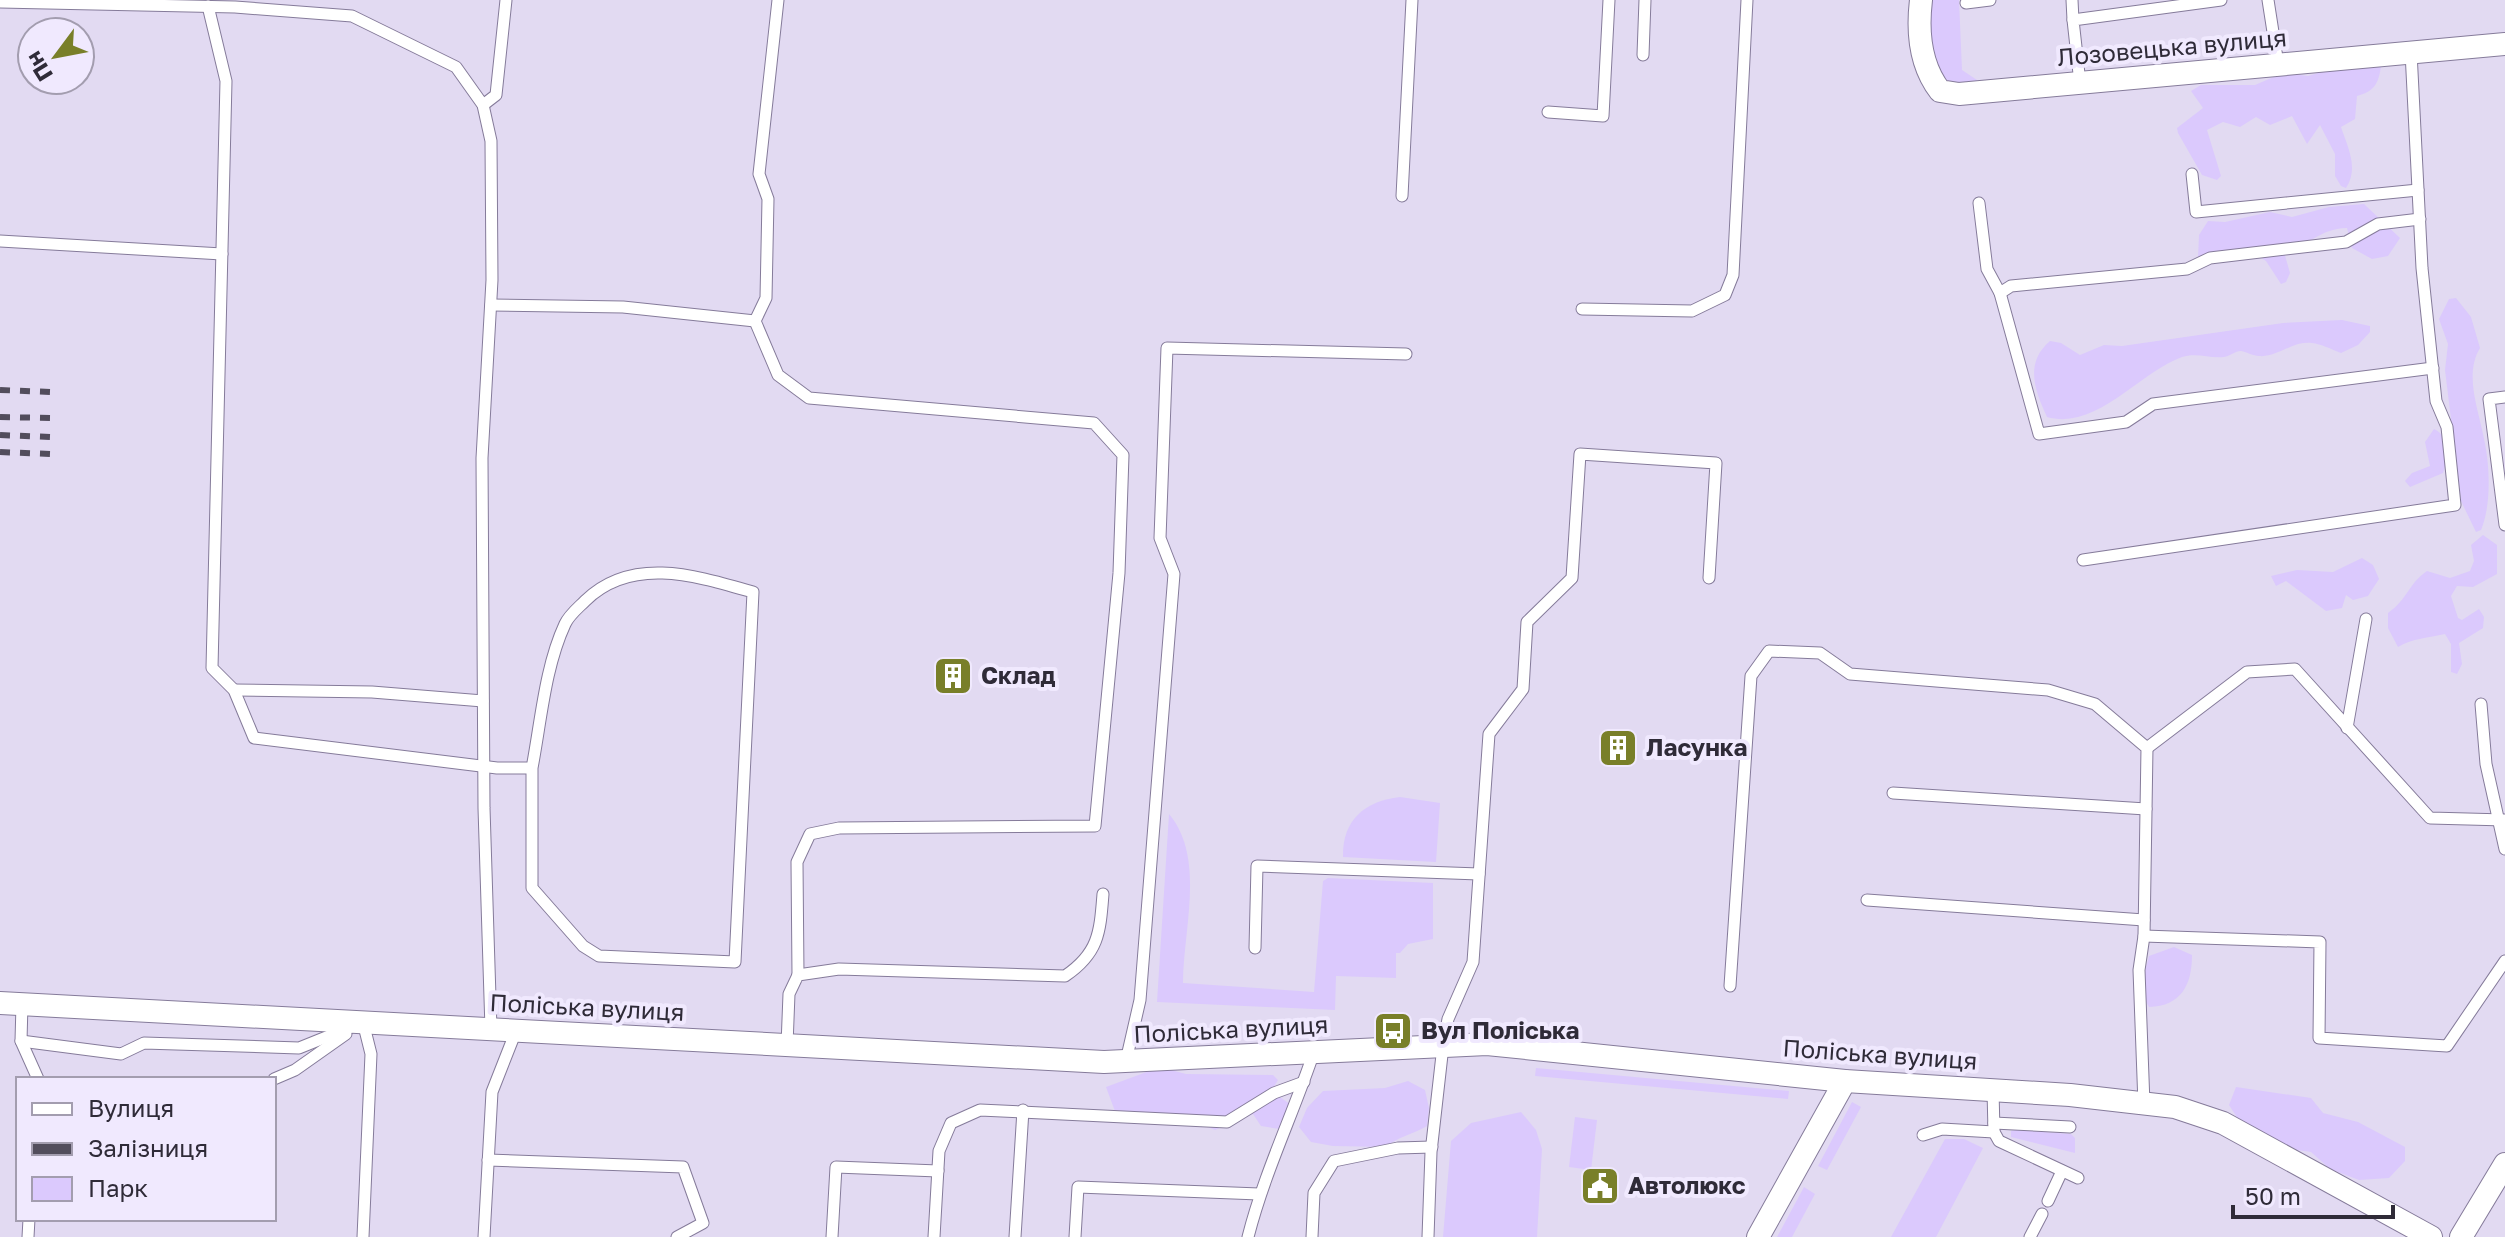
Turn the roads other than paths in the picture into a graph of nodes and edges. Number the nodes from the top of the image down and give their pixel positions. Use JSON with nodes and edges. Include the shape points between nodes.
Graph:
{"nodes":[{"id":1,"x":506,"y":0,"type":"edge"},
{"id":2,"x":778,"y":0,"type":"edge"},
{"id":3,"x":1412,"y":0,"type":"edge"},
{"id":4,"x":1609,"y":0,"type":"edge"},
{"id":5,"x":1645,"y":0,"type":"edge"},
{"id":6,"x":1747,"y":0,"type":"edge"},
{"id":7,"x":1921,"y":0,"type":"edge"},
{"id":8,"x":1990,"y":0,"type":"edge"},
{"id":9,"x":2072,"y":0,"type":"edge"},
{"id":10,"x":2221,"y":0,"type":"edge"},
{"id":11,"x":2268,"y":0,"type":"edge"},
{"id":12,"x":0,"y":2,"type":"edge"},
{"id":13,"x":1966,"y":3,"type":"dead end"},
{"id":14,"x":208,"y":6,"type":"junction"},
{"id":15,"x":2073,"y":20,"type":"junction"},
{"id":16,"x":2505,"y":44,"type":"edge"},
{"id":17,"x":2411,"y":52,"type":"junction"},
{"id":18,"x":1643,"y":55,"type":"dead end"},
{"id":19,"x":2278,"y":64,"type":"junction"},
{"id":20,"x":2080,"y":83,"type":"junction"},
{"id":21,"x":483,"y":105,"type":"junction"},
{"id":22,"x":1548,"y":112,"type":"dead end"},
{"id":23,"x":2192,"y":174,"type":"dead end"},
{"id":24,"x":2418,"y":190,"type":"junction"},
{"id":25,"x":1402,"y":196,"type":"dead end"},
{"id":26,"x":1979,"y":203,"type":"dead end"},
{"id":27,"x":2420,"y":219,"type":"junction"},
{"id":28,"x":0,"y":241,"type":"edge"},
{"id":29,"x":222,"y":254,"type":"junction"},
{"id":30,"x":2000,"y":293,"type":"junction"},
{"id":31,"x":491,"y":305,"type":"junction"},
{"id":32,"x":1582,"y":309,"type":"dead end"},
{"id":33,"x":755,"y":321,"type":"junction"},
{"id":34,"x":1406,"y":354,"type":"dead end"},
{"id":35,"x":2433,"y":368,"type":"junction"},
{"id":36,"x":2505,"y":397,"type":"edge"},
{"id":37,"x":2505,"y":525,"type":"edge"},
{"id":38,"x":2083,"y":560,"type":"dead end"},
{"id":39,"x":1709,"y":578,"type":"dead end"},
{"id":40,"x":2366,"y":619,"type":"dead end"},
{"id":41,"x":234,"y":690,"type":"junction"},
{"id":42,"x":483,"y":701,"type":"junction"},
{"id":43,"x":2481,"y":704,"type":"dead end"},
{"id":44,"x":2347,"y":728,"type":"junction"},
{"id":45,"x":2147,"y":748,"type":"junction"},
{"id":46,"x":484,"y":766,"type":"junction"},
{"id":47,"x":532,"y":768,"type":"junction"},
{"id":48,"x":1893,"y":793,"type":"dead end"},
{"id":49,"x":2146,"y":809,"type":"junction"},
{"id":50,"x":2503,"y":820,"type":"edge"},
{"id":51,"x":2505,"y":849,"type":"edge"},
{"id":52,"x":1479,"y":874,"type":"junction"},
{"id":53,"x":1103,"y":894,"type":"dead end"},
{"id":54,"x":1867,"y":900,"type":"dead end"},
{"id":55,"x":2144,"y":920,"type":"junction"},
{"id":56,"x":2144,"y":936,"type":"junction"},
{"id":57,"x":1255,"y":948,"type":"dead end"},
{"id":58,"x":2505,"y":961,"type":"edge"},
{"id":59,"x":798,"y":975,"type":"junction"},
{"id":60,"x":1730,"y":986,"type":"dead end"},
{"id":61,"x":11,"y":1003,"type":"edge"},
{"id":62,"x":363,"y":1022,"type":"junction"},
{"id":63,"x":491,"y":1029,"type":"junction"},
{"id":64,"x":516,"y":1031,"type":"junction"},
{"id":65,"x":21,"y":1041,"type":"junction"},
{"id":66,"x":787,"y":1045,"type":"junction"},
{"id":67,"x":1443,"y":1046,"type":"junction"},
{"id":68,"x":1314,"y":1052,"type":"junction"},
{"id":69,"x":1126,"y":1061,"type":"junction"},
{"id":70,"x":37,"y":1077,"type":"edge"},
{"id":71,"x":276,"y":1078,"type":"edge"},
{"id":72,"x":1845,"y":1081,"type":"junction"},
{"id":73,"x":1304,"y":1082,"type":"junction"},
{"id":74,"x":1993,"y":1090,"type":"junction"},
{"id":75,"x":2144,"y":1104,"type":"junction"},
{"id":76,"x":1023,"y":1110,"type":"junction"},
{"id":77,"x":2070,"y":1127,"type":"dead end"},
{"id":78,"x":1994,"y":1128,"type":"junction"},
{"id":79,"x":1923,"y":1135,"type":"dead end"},
{"id":80,"x":1432,"y":1147,"type":"junction"},
{"id":81,"x":488,"y":1160,"type":"junction"},
{"id":82,"x":2505,"y":1164,"type":"edge"},
{"id":83,"x":938,"y":1171,"type":"junction"},
{"id":84,"x":2062,"y":1171,"type":"junction"},
{"id":85,"x":2078,"y":1178,"type":"dead end"},
{"id":86,"x":1259,"y":1194,"type":"junction"},
{"id":87,"x":2048,"y":1201,"type":"dead end"},
{"id":88,"x":2042,"y":1214,"type":"dead end"},
{"id":89,"x":363,"y":1237,"type":"edge"},
{"id":90,"x":484,"y":1237,"type":"edge"},
{"id":91,"x":677,"y":1237,"type":"edge"},
{"id":92,"x":832,"y":1237,"type":"edge"},
{"id":93,"x":934,"y":1237,"type":"edge"},
{"id":94,"x":1015,"y":1237,"type":"edge"},
{"id":95,"x":1075,"y":1237,"type":"edge"},
{"id":96,"x":1248,"y":1237,"type":"edge"},
{"id":97,"x":1312,"y":1237,"type":"edge"},
{"id":98,"x":1428,"y":1237,"type":"edge"},
{"id":99,"x":1758,"y":1237,"type":"edge"},
{"id":100,"x":2030,"y":1237,"type":"edge"},
{"id":101,"x":2431,"y":1237,"type":"edge"},
{"id":102,"x":2461,"y":1237,"type":"edge"}],
"edges":[{"from":1,"to":21,"type":"lane","via":[[496,95]]},
{"from":2,"to":33,"type":"lane","via":[[759,174],[768,199],[766,298]]},
{"from":3,"to":25,"type":"lane"},
{"from":4,"to":22,"type":"lane","via":[[1603,116]]},
{"from":5,"to":18,"type":"lane"},
{"from":6,"to":32,"type":"lane","via":[[1733,275],[1725,295],[1692,311]]},
{"from":7,"to":20,"type":"street","name":"Лозовецька вулиця","via":[[1918,24],[1926,73],[1940,91],[1959,94]]},
{"from":8,"to":13,"type":"lane"},
{"from":9,"to":15,"type":"lane"},
{"from":10,"to":15,"type":"lane"},
{"from":11,"to":19,"type":"lane"},
{"from":12,"to":14,"type":"lane"},
{"from":14,"to":21,"type":"lane","via":[[352,16],[456,67]]},
{"from":14,"to":29,"type":"lane","via":[[226,81]]},
{"from":15,"to":20,"type":"lane"},
{"from":16,"to":17,"type":"street","name":"Лозовецька вулиця"},
{"from":17,"to":19,"type":"street","name":"Лозовецька вулиця"},
{"from":17,"to":24,"type":"lane"},
{"from":19,"to":20,"type":"street","name":"Лозовецька вулиця"},
{"from":21,"to":31,"type":"lane","via":[[491,141]]},
{"from":23,"to":24,"type":"lane","via":[[2196,212]]},
{"from":24,"to":27,"type":"lane"},
{"from":26,"to":30,"type":"lane","via":[[1987,269]]},
{"from":27,"to":30,"type":"lane","via":[[2378,224],[2346,242],[2210,258],[2187,269],[2011,286]]},
{"from":27,"to":35,"type":"lane"},
{"from":28,"to":29,"type":"lane"},
{"from":29,"to":41,"type":"lane","via":[[212,668]]},
{"from":30,"to":35,"type":"lane","via":[[2039,434],[2126,422],[2153,404]]},
{"from":31,"to":33,"type":"lane","via":[[623,307]]},
{"from":31,"to":42,"type":"lane","via":[[482,458]]},
{"from":33,"to":59,"type":"lane","via":[[778,375],[809,398],[1094,423],[1123,455],[1119,573],[1095,826],[839,828],[810,834],[797,862]]},
{"from":34,"to":69,"type":"lane","via":[[1167,348],[1160,538],[1174,574],[1140,1000]]},
{"from":35,"to":38,"type":"lane","via":[[2436,401],[2447,427],[2455,505]]},
{"from":36,"to":37,"type":"lane","via":[[2489,399]]},
{"from":39,"to":52,"type":"lane","via":[[1716,463],[1580,454],[1572,578],[1527,622],[1523,689],[1489,734]]},
{"from":40,"to":44,"type":"lane"},
{"from":41,"to":42,"type":"lane","via":[[372,692]]},
{"from":41,"to":46,"type":"lane","via":[[254,738]]},
{"from":42,"to":46,"type":"lane"},
{"from":43,"to":50,"type":"lane","via":[[2486,764]]},
{"from":44,"to":45,"type":"lane","via":[[2295,669],[2247,672]]},
{"from":44,"to":50,"type":"lane","via":[[2430,818]]},
{"from":45,"to":49,"type":"lane"},
{"from":45,"to":60,"type":"lane","via":[[2095,704],[2048,690],[1850,674],[1820,653],[1769,651],[1751,676]]},
{"from":46,"to":47,"type":"lane"},
{"from":46,"to":63,"type":"lane"},
{"from":47,"to":47,"type":"lane","via":[[532,888],[583,946],[599,956],[735,962],[753,592],[693,575],[640,572],[596,590],[566,621],[553,657]]},
{"from":48,"to":49,"type":"lane"},
{"from":49,"to":55,"type":"lane"},
{"from":50,"to":51,"type":"lane"},
{"from":52,"to":57,"type":"lane","via":[[1257,866]]},
{"from":52,"to":67,"type":"lane","via":[[1473,962],[1448,1019]]},
{"from":53,"to":59,"type":"lane","via":[[1100,933],[1084,963],[1065,976],[839,969]]},
{"from":54,"to":55,"type":"lane"},
{"from":55,"to":56,"type":"lane"},
{"from":56,"to":58,"type":"lane","via":[[2320,942],[2319,1038],[2333,1039],[2447,1046]]},
{"from":56,"to":75,"type":"lane","via":[[2139,970]]},
{"from":59,"to":66,"type":"lane","via":[[789,994]]},
{"from":61,"to":62,"type":"street","name":"Поліська вулиця"},
{"from":61,"to":65,"type":"lane"},
{"from":62,"to":63,"type":"street","name":"Поліська вулиця"},
{"from":62,"to":65,"type":"lane","via":[[299,1048],[144,1043],[121,1054]]},
{"from":62,"to":71,"type":"lane"},
{"from":62,"to":89,"type":"lane","via":[[371,1054]]},
{"from":63,"to":64,"type":"street","name":"Поліська вулиця"},
{"from":64,"to":66,"type":"street","name":"Поліська вулиця"},
{"from":64,"to":81,"type":"lane","via":[[492,1092]]},
{"from":65,"to":70,"type":"lane"},
{"from":66,"to":69,"type":"street","name":"Поліська вулиця"},
{"from":67,"to":68,"type":"street","name":"Поліська вулиця"},
{"from":67,"to":72,"type":"street","name":"Поліська вулиця","via":[[1487,1044]]},
{"from":67,"to":80,"type":"lane"},
{"from":68,"to":69,"type":"street","name":"Поліська вулиця"},
{"from":68,"to":73,"type":"lane"},
{"from":72,"to":74,"type":"street","name":"Поліська вулиця"},
{"from":72,"to":99,"type":"street"},
{"from":73,"to":76,"type":"lane","via":[[1274,1093],[1227,1122]]},
{"from":73,"to":86,"type":"lane"},
{"from":74,"to":75,"type":"street","name":"Поліська вулиця"},
{"from":74,"to":78,"type":"lane"},
{"from":75,"to":101,"type":"street","name":"Поліська вулиця","via":[[2175,1107],[2223,1123]]},
{"from":76,"to":83,"type":"lane","via":[[980,1110],[951,1123],[939,1151]]},
{"from":76,"to":94,"type":"lane"},
{"from":77,"to":78,"type":"lane"},
{"from":78,"to":79,"type":"lane","via":[[1942,1129]]},
{"from":78,"to":84,"type":"lane","via":[[2008,1147]]},
{"from":80,"to":97,"type":"lane","via":[[1334,1161],[1314,1193]]},
{"from":80,"to":98,"type":"lane"},
{"from":81,"to":90,"type":"lane"},
{"from":81,"to":91,"type":"lane","via":[[683,1167],[703,1223]]},
{"from":82,"to":102,"type":"street"},
{"from":83,"to":92,"type":"lane","via":[[836,1167]]},
{"from":83,"to":93,"type":"lane"},
{"from":84,"to":85,"type":"lane"},
{"from":84,"to":87,"type":"lane"},
{"from":86,"to":95,"type":"lane","via":[[1078,1187]]},
{"from":86,"to":96,"type":"lane"},
{"from":88,"to":100,"type":"lane"}]}
